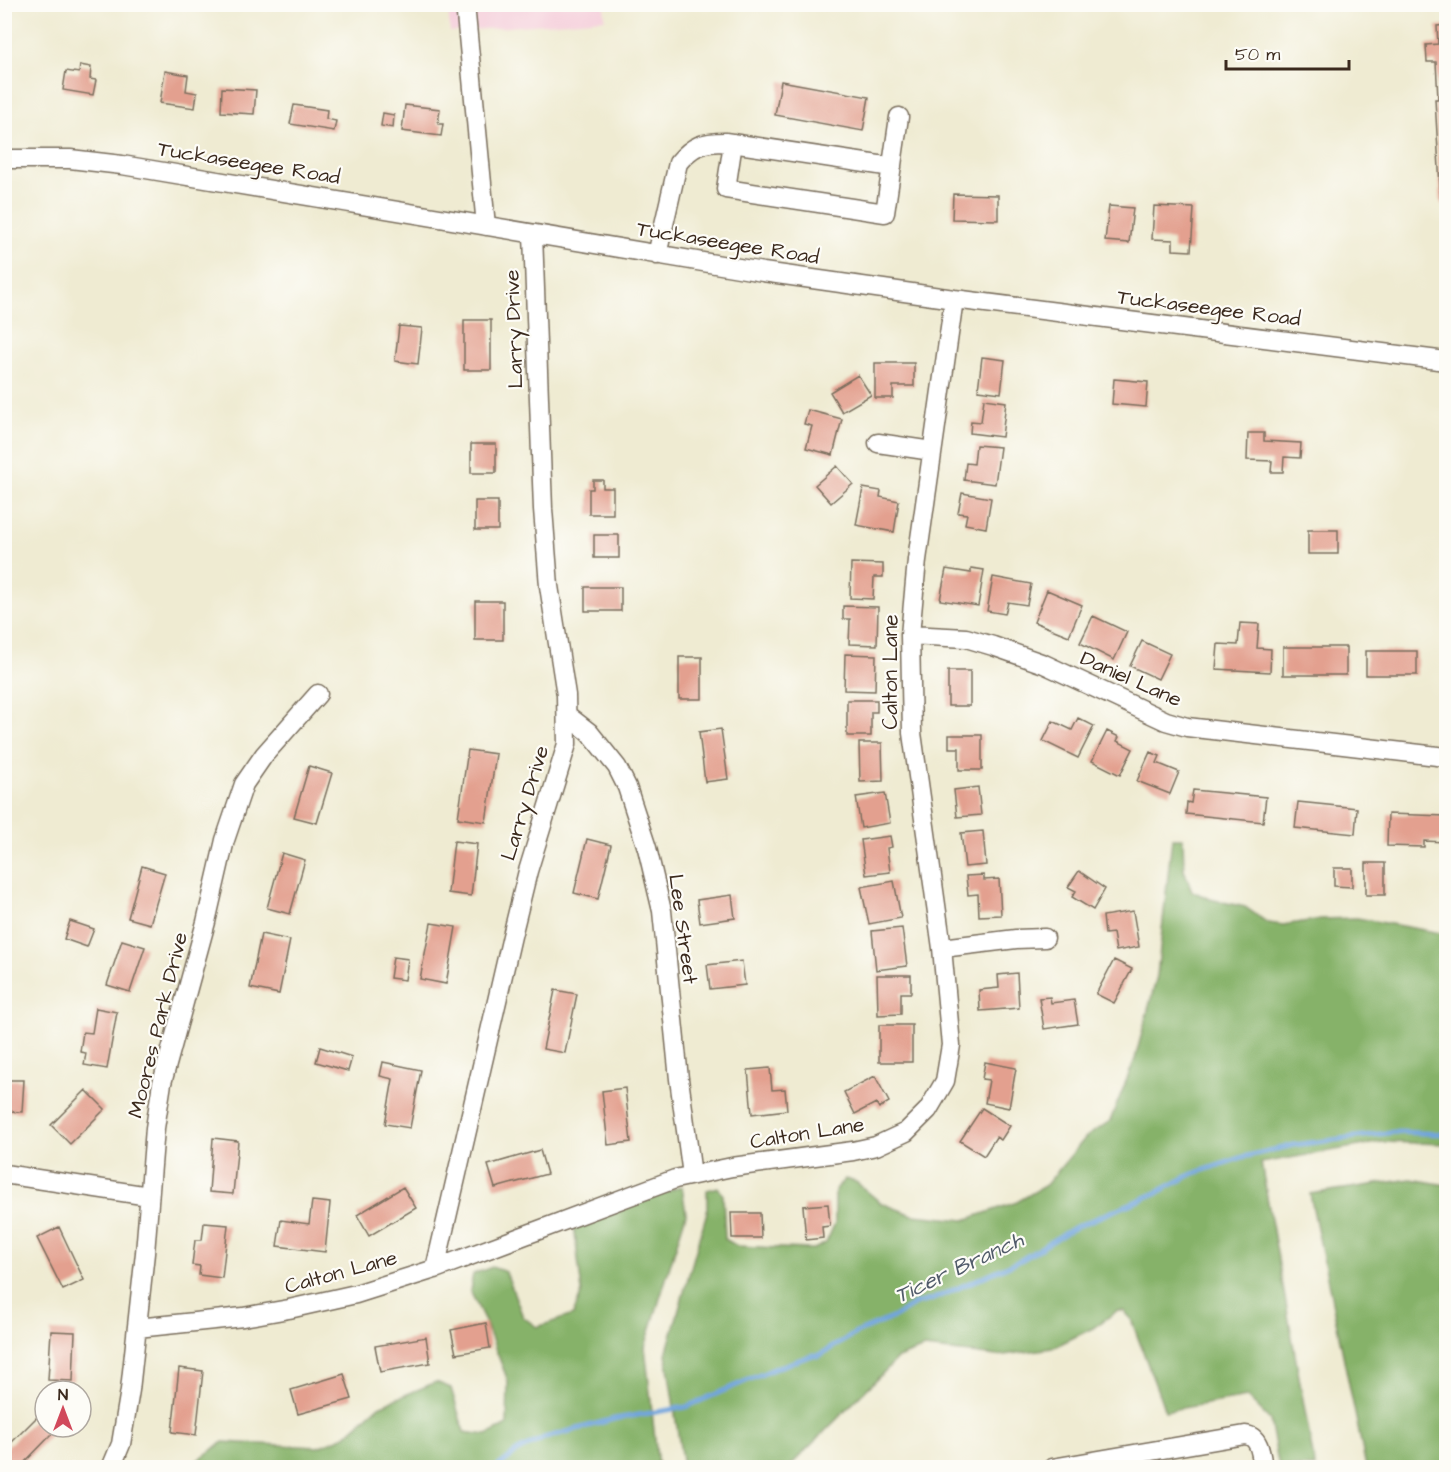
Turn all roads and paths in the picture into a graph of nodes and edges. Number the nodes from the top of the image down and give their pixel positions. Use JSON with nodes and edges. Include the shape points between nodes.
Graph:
{"nodes":[{"id":1,"x":465,"y":4,"type":"edge"},
{"id":2,"x":899,"y":117,"type":"dead end"},
{"id":3,"x":733,"y":143,"type":"junction"},
{"id":4,"x":4,"y":159,"type":"edge"},
{"id":5,"x":892,"y":167,"type":"junction"},
{"id":6,"x":486,"y":226,"type":"junction"},
{"id":7,"x":533,"y":234,"type":"junction"},
{"id":8,"x":657,"y":255,"type":"junction"},
{"id":9,"x":954,"y":299,"type":"junction"},
{"id":10,"x":1446,"y":360,"type":"edge"},
{"id":11,"x":878,"y":443,"type":"dead end"},
{"id":12,"x":932,"y":451,"type":"junction"},
{"id":13,"x":910,"y":635,"type":"junction"},
{"id":14,"x":318,"y":694,"type":"dead end"},
{"id":15,"x":567,"y":715,"type":"junction"},
{"id":16,"x":1446,"y":757,"type":"edge"},
{"id":17,"x":1045,"y":938,"type":"dead end"},
{"id":18,"x":942,"y":948,"type":"junction"},
{"id":19,"x":4,"y":1174,"type":"edge"},
{"id":20,"x":692,"y":1175,"type":"junction"},
{"id":21,"x":149,"y":1196,"type":"junction"},
{"id":22,"x":435,"y":1269,"type":"junction"},
{"id":23,"x":137,"y":1328,"type":"junction"},
{"id":24,"x":111,"y":1467,"type":"edge"},
{"id":25,"x":1052,"y":1467,"type":"edge"},
{"id":26,"x":1263,"y":1467,"type":"edge"}],
"edges":[{"from":1,"to":6,"type":"street"},
{"from":2,"to":5,"type":"street"},
{"from":3,"to":5,"type":"street"},
{"from":3,"to":5,"type":"street","via":[[726,189],[885,213]]},
{"from":3,"to":8,"type":"street","via":[[704,142],[678,163]]},
{"from":4,"to":6,"type":"street","name":"Tuckaseegee Road","via":[[70,159],[122,165]]},
{"from":6,"to":7,"type":"street","name":"Tuckaseegee Road"},
{"from":7,"to":8,"type":"street","name":"Tuckaseegee Road"},
{"from":7,"to":15,"type":"street","name":"Larry Drive","via":[[544,520]]},
{"from":8,"to":9,"type":"street","name":"Tuckaseegee Road"},
{"from":9,"to":10,"type":"street","name":"Tuckaseegee Road"},
{"from":9,"to":12,"type":"street","name":"Calton Lane"},
{"from":11,"to":12,"type":"street"},
{"from":12,"to":13,"type":"street","name":"Calton Lane"},
{"from":13,"to":16,"type":"street","name":"Daniel Lane","via":[[966,638],[993,646],[1044,664],[1187,727]]},
{"from":13,"to":18,"type":"street","name":"Calton Lane","via":[[912,733]]},
{"from":14,"to":21,"type":"street","name":"Moores Park Drive","via":[[264,755],[244,784],[236,806],[162,1083]]},
{"from":15,"to":20,"type":"street","name":"Lee Street","via":[[589,732],[617,767],[647,848],[662,910]]},
{"from":15,"to":22,"type":"street","name":"Larry Drive","via":[[567,744],[517,914]]},
{"from":17,"to":18,"type":"street"},
{"from":18,"to":20,"type":"street","name":"Calton Lane","via":[[950,1058],[945,1081],[928,1110],[906,1132],[876,1146],[853,1151]]},
{"from":19,"to":21,"type":"street"},
{"from":20,"to":22,"type":"street","name":"Calton Lane"},
{"from":21,"to":23,"type":"street","name":"Moores Park Drive"},
{"from":22,"to":23,"type":"street","name":"Calton Lane","via":[[356,1294],[290,1309]]},
{"from":23,"to":24,"type":"street","name":"Moores Park Drive","via":[[121,1444]]},
{"from":25,"to":26,"type":"street","via":[[1245,1435],[1256,1440]]}]}
